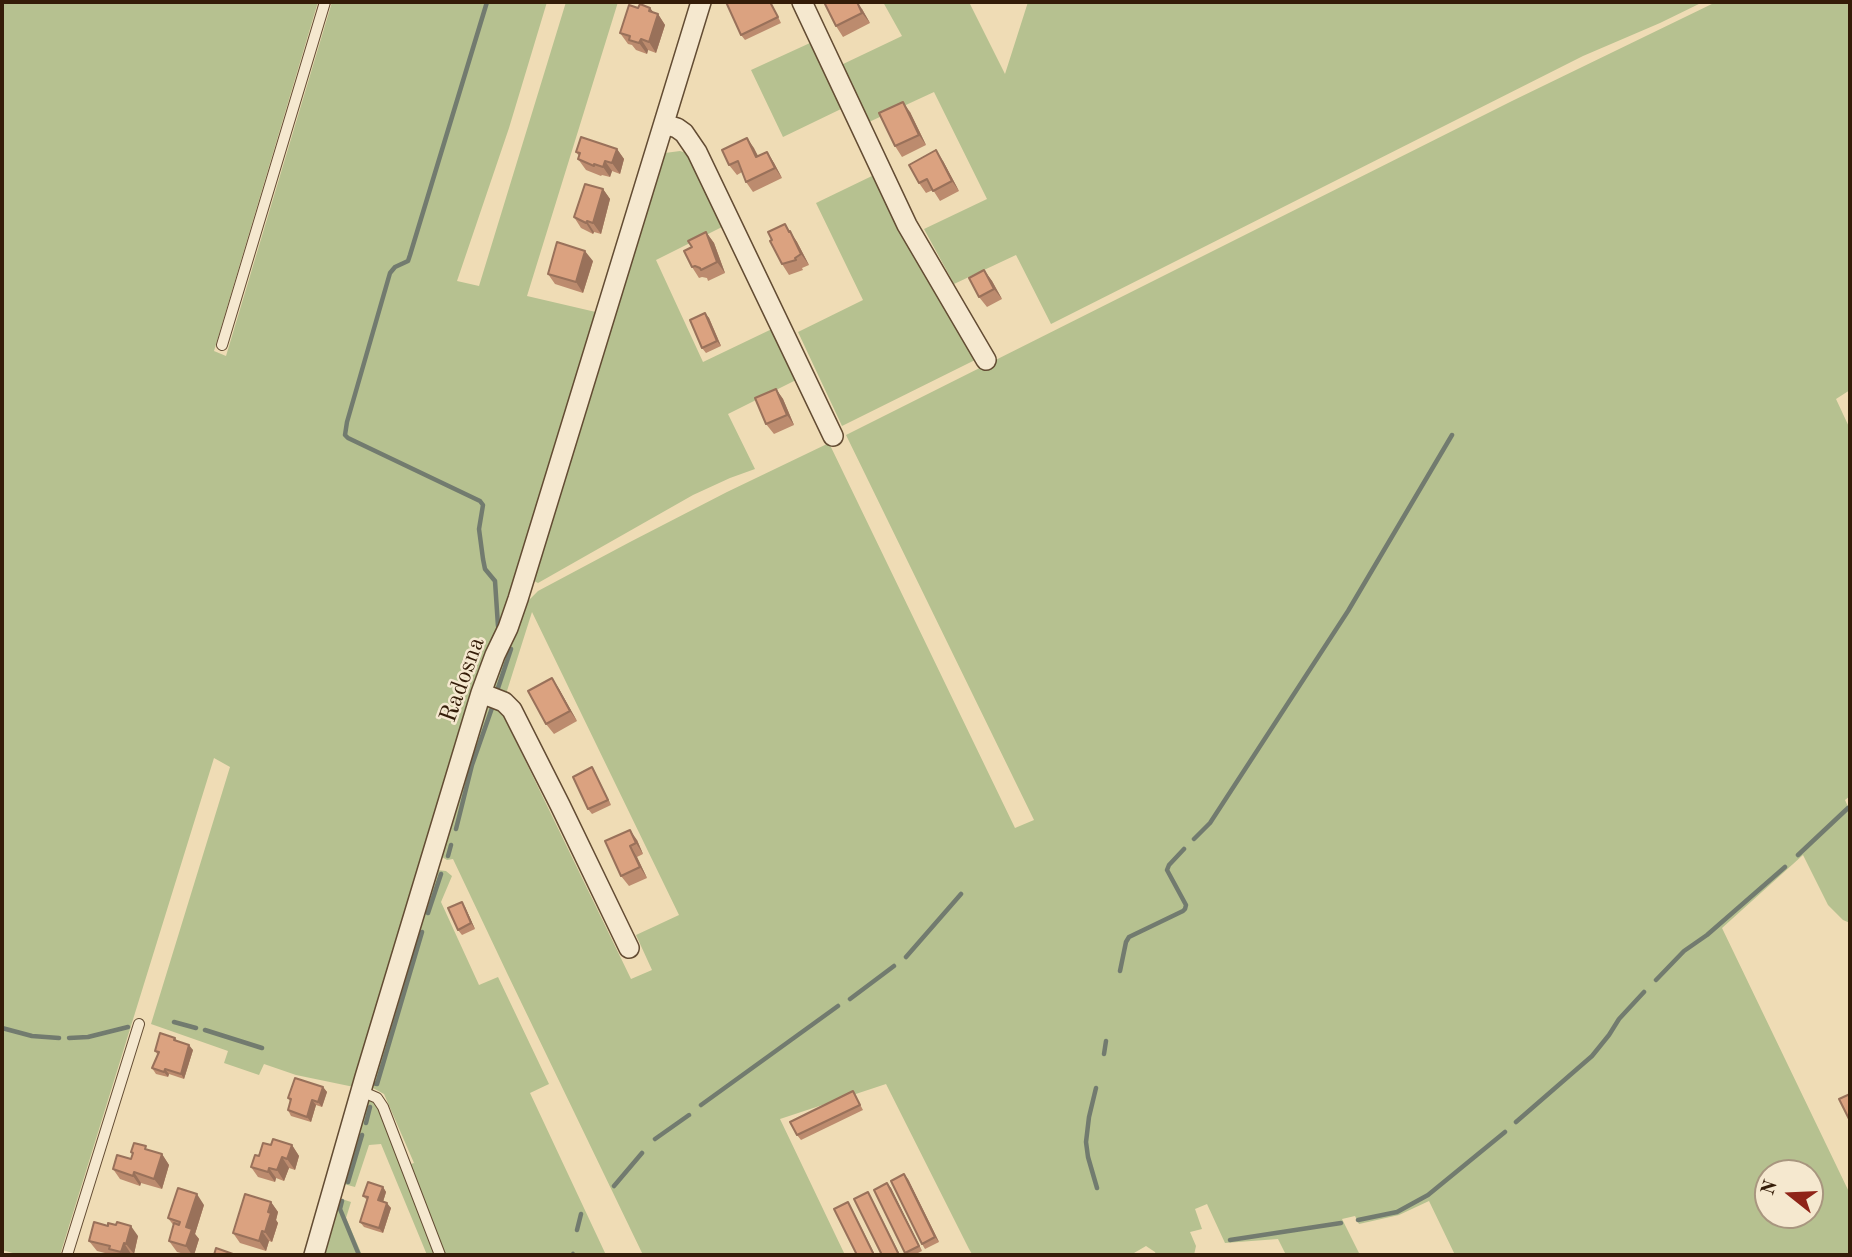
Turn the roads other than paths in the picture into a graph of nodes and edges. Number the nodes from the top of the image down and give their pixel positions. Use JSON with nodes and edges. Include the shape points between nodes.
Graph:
{"nodes":[{"id":1,"x":325,"y":2,"type":"edge"},
{"id":2,"x":701,"y":2,"type":"edge"},
{"id":3,"x":802,"y":2,"type":"edge"},
{"id":4,"x":664,"y":124,"type":"junction"},
{"id":5,"x":222,"y":345,"type":"dead end"},
{"id":6,"x":986,"y":360,"type":"dead end"},
{"id":7,"x":833,"y":436,"type":"dead end"},
{"id":8,"x":481,"y":694,"type":"junction"},
{"id":9,"x":629,"y":948,"type":"dead end"},
{"id":10,"x":139,"y":1024,"type":"dead end"},
{"id":11,"x":361,"y":1091,"type":"junction"},
{"id":12,"x":67,"y":1255,"type":"edge"},
{"id":13,"x":314,"y":1255,"type":"edge"},
{"id":14,"x":440,"y":1255,"type":"edge"}],
"edges":[{"from":1,"to":5,"type":"lane"},
{"from":2,"to":4,"type":"street","name":"Radosna"},
{"from":3,"to":6,"type":"street","via":[[907,225]]},
{"from":4,"to":7,"type":"street","via":[[684,133],[697,152]]},
{"from":4,"to":8,"type":"street","name":"Radosna","via":[[508,628]]},
{"from":8,"to":9,"type":"street","via":[[505,702],[512,710]]},
{"from":8,"to":11,"type":"street","name":"Radosna"},
{"from":10,"to":12,"type":"lane"},
{"from":11,"to":13,"type":"street","name":"Radosna"},
{"from":11,"to":14,"type":"lane","via":[[377,1098],[383,1107]]}]}
